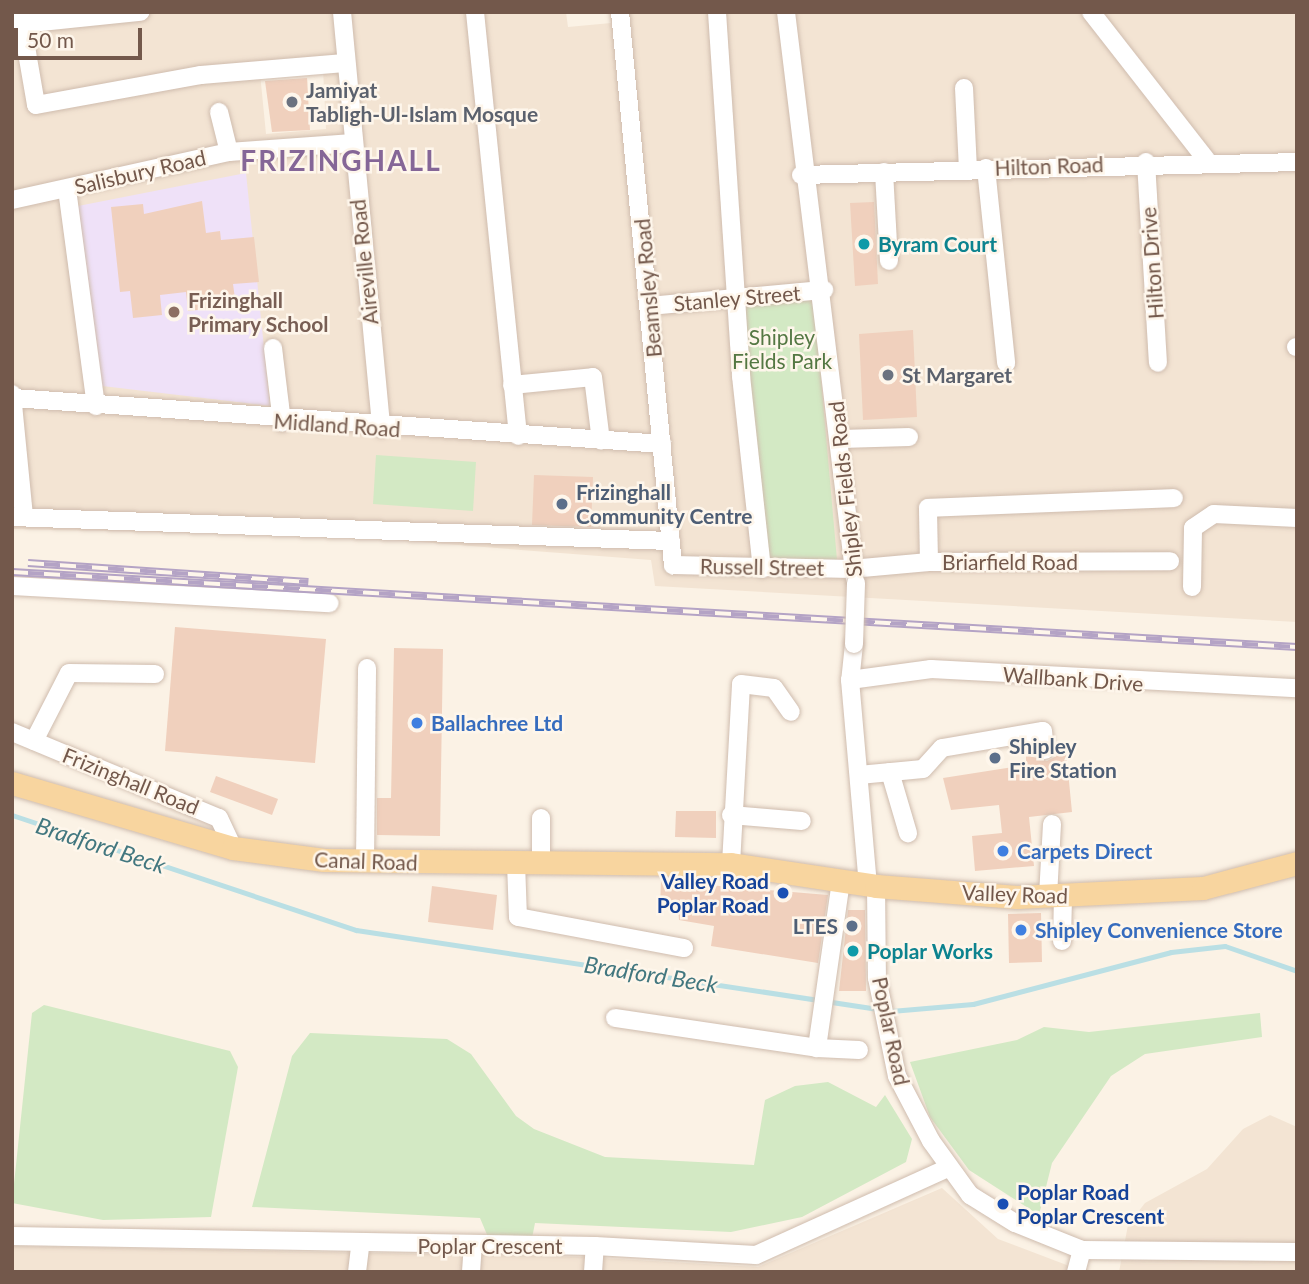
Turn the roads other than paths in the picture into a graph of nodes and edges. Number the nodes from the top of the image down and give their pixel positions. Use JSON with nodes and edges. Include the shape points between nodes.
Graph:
{"nodes":[{"id":1,"x":140,"y":12,"type":"edge"},
{"id":2,"x":342,"y":12,"type":"edge"},
{"id":3,"x":475,"y":12,"type":"edge"},
{"id":4,"x":620,"y":12,"type":"edge"},
{"id":5,"x":717,"y":12,"type":"edge"},
{"id":6,"x":786,"y":12,"type":"edge"},
{"id":7,"x":1091,"y":12,"type":"edge"},
{"id":8,"x":104,"y":14,"type":"edge"},
{"id":9,"x":20,"y":18,"type":"edge"},
{"id":10,"x":345,"y":63,"type":"junction"},
{"id":11,"x":964,"y":88,"type":"dead end"},
{"id":12,"x":219,"y":112,"type":"dead end"},
{"id":13,"x":353,"y":143,"type":"junction"},
{"id":14,"x":229,"y":152,"type":"junction"},
{"id":15,"x":1206,"y":159,"type":"junction"},
{"id":16,"x":1146,"y":162,"type":"junction"},
{"id":17,"x":1297,"y":162,"type":"edge"},
{"id":18,"x":977,"y":169,"type":"junction"},
{"id":19,"x":884,"y":172,"type":"junction"},
{"id":20,"x":801,"y":175,"type":"junction"},
{"id":21,"x":67,"y":189,"type":"junction"},
{"id":22,"x":12,"y":200,"type":"edge"},
{"id":23,"x":889,"y":261,"type":"dead end"},
{"id":24,"x":824,"y":290,"type":"junction"},
{"id":25,"x":736,"y":299,"type":"junction"},
{"id":26,"x":650,"y":306,"type":"junction"},
{"id":27,"x":273,"y":348,"type":"dead end"},
{"id":28,"x":1006,"y":363,"type":"dead end"},
{"id":29,"x":1158,"y":363,"type":"dead end"},
{"id":30,"x":513,"y":385,"type":"junction"},
{"id":31,"x":13,"y":396,"type":"edge"},
{"id":32,"x":96,"y":406,"type":"junction"},
{"id":33,"x":282,"y":422,"type":"junction"},
{"id":34,"x":380,"y":428,"type":"junction"},
{"id":35,"x":519,"y":436,"type":"junction"},
{"id":36,"x":909,"y":437,"type":"dead end"},
{"id":37,"x":841,"y":439,"type":"junction"},
{"id":38,"x":601,"y":441,"type":"junction"},
{"id":39,"x":662,"y":444,"type":"junction"},
{"id":40,"x":1174,"y":498,"type":"dead end"},
{"id":41,"x":18,"y":517,"type":"edge"},
{"id":42,"x":1297,"y":518,"type":"edge"},
{"id":43,"x":671,"y":541,"type":"junction"},
{"id":44,"x":1170,"y":561,"type":"dead end"},
{"id":45,"x":929,"y":562,"type":"junction"},
{"id":46,"x":673,"y":565,"type":"joint"},
{"id":47,"x":762,"y":569,"type":"junction"},
{"id":48,"x":854,"y":576,"type":"junction"},
{"id":49,"x":12,"y":586,"type":"edge"},
{"id":50,"x":1192,"y":587,"type":"dead end"},
{"id":51,"x":330,"y":603,"type":"dead end"},
{"id":52,"x":367,"y":668,"type":"dead end"},
{"id":53,"x":155,"y":674,"type":"dead end"},
{"id":54,"x":850,"y":680,"type":"junction"},
{"id":55,"x":1297,"y":688,"type":"edge"},
{"id":56,"x":790,"y":712,"type":"dead end"},
{"id":57,"x":12,"y":732,"type":"edge"},
{"id":58,"x":33,"y":741,"type":"junction"},
{"id":59,"x":1045,"y":750,"type":"dead end"},
{"id":60,"x":890,"y":772,"type":"junction"},
{"id":61,"x":859,"y":775,"type":"junction"},
{"id":62,"x":12,"y":783,"type":"edge"},
{"id":63,"x":731,"y":816,"type":"junction"},
{"id":64,"x":541,"y":818,"type":"dead end"},
{"id":65,"x":802,"y":821,"type":"dead end"},
{"id":66,"x":1052,"y":824,"type":"dead end"},
{"id":67,"x":908,"y":833,"type":"dead end"},
{"id":68,"x":233,"y":848,"type":"junction"},
{"id":69,"x":365,"y":863,"type":"junction"},
{"id":70,"x":516,"y":863,"type":"junction"},
{"id":71,"x":541,"y":863,"type":"junction"},
{"id":72,"x":1297,"y":863,"type":"edge"},
{"id":73,"x":731,"y":864,"type":"junction"},
{"id":74,"x":841,"y":881,"type":"junction"},
{"id":75,"x":872,"y":885,"type":"junction"},
{"id":76,"x":1055,"y":896,"type":"junction"},
{"id":77,"x":1062,"y":941,"type":"dead end"},
{"id":78,"x":684,"y":948,"type":"dead end"},
{"id":79,"x":615,"y":1018,"type":"dead end"},
{"id":80,"x":817,"y":1048,"type":"junction"},
{"id":81,"x":859,"y":1050,"type":"dead end"},
{"id":82,"x":948,"y":1168,"type":"junction"},
{"id":83,"x":12,"y":1236,"type":"edge"},
{"id":84,"x":472,"y":1245,"type":"junction"},
{"id":85,"x":595,"y":1245,"type":"junction"},
{"id":86,"x":360,"y":1247,"type":"junction"},
{"id":87,"x":1082,"y":1250,"type":"junction"},
{"id":88,"x":1297,"y":1252,"type":"edge"},
{"id":89,"x":357,"y":1272,"type":"edge"},
{"id":90,"x":471,"y":1272,"type":"edge"},
{"id":91,"x":593,"y":1272,"type":"edge"},
{"id":92,"x":1076,"y":1272,"type":"edge"}],
"edges":[{"from":1,"to":8,"type":"street"},
{"from":2,"to":10,"type":"street","name":"Aireville Road"},
{"from":3,"to":30,"type":"street"},
{"from":4,"to":26,"type":"street","name":"Beamsley Road"},
{"from":5,"to":25,"type":"street"},
{"from":6,"to":20,"type":"street","name":"Shipley Fields Road"},
{"from":7,"to":15,"type":"street"},
{"from":8,"to":9,"type":"street"},
{"from":9,"to":10,"type":"street","via":[[36,105],[201,75]]},
{"from":10,"to":13,"type":"street","name":"Aireville Road"},
{"from":11,"to":18,"type":"street"},
{"from":12,"to":14,"type":"street"},
{"from":13,"to":14,"type":"street","name":"Salisbury Road"},
{"from":13,"to":34,"type":"street","name":"Aireville Road"},
{"from":14,"to":21,"type":"street","name":"Salisbury Road"},
{"from":15,"to":16,"type":"street","name":"Hilton Road"},
{"from":15,"to":17,"type":"street","name":"Hilton Road"},
{"from":16,"to":18,"type":"street","name":"Hilton Road"},
{"from":16,"to":29,"type":"street","name":"Hilton Drive"},
{"from":18,"to":19,"type":"street","name":"Hilton Road"},
{"from":18,"to":28,"type":"street"},
{"from":19,"to":20,"type":"street","name":"Hilton Road"},
{"from":19,"to":23,"type":"street"},
{"from":20,"to":24,"type":"street","name":"Shipley Fields Road"},
{"from":21,"to":22,"type":"street","name":"Salisbury Road"},
{"from":21,"to":32,"type":"street"},
{"from":24,"to":25,"type":"street","name":"Stanley Street"},
{"from":24,"to":37,"type":"street","name":"Shipley Fields Road"},
{"from":25,"to":26,"type":"street","name":"Stanley Street"},
{"from":25,"to":47,"type":"street"},
{"from":26,"to":39,"type":"street","name":"Beamsley Road"},
{"from":27,"to":33,"type":"street"},
{"from":30,"to":35,"type":"street"},
{"from":30,"to":38,"type":"street","via":[[593,377]]},
{"from":31,"to":32,"type":"street","name":"Midland Road"},
{"from":31,"to":41,"type":"street"},
{"from":32,"to":33,"type":"street","name":"Midland Road"},
{"from":33,"to":34,"type":"street","name":"Midland Road"},
{"from":34,"to":35,"type":"street","name":"Midland Road"},
{"from":35,"to":38,"type":"street","name":"Midland Road"},
{"from":36,"to":37,"type":"street"},
{"from":37,"to":48,"type":"street","name":"Shipley Fields Road"},
{"from":38,"to":39,"type":"street","name":"Midland Road"},
{"from":39,"to":43,"type":"street","name":"Beamsley Road"},
{"from":40,"to":45,"type":"street","via":[[928,508]]},
{"from":41,"to":43,"type":"street"},
{"from":42,"to":50,"type":"street","via":[[1214,514],[1193,528]]},
{"from":43,"to":46,"type":"street","name":"Beamsley Road"},
{"from":44,"to":45,"type":"street","name":"Briarfield Road"},
{"from":45,"to":48,"type":"street","name":"Briarfield Road"},
{"from":46,"to":47,"type":"street","name":"Russell Street"},
{"from":47,"to":48,"type":"street","name":"Russell Street"},
{"from":48,"to":54,"type":"street","name":"Shipley Fields Road","bridge":true},
{"from":49,"to":51,"type":"street"},
{"from":52,"to":69,"type":"street"},
{"from":53,"to":58,"type":"street","via":[[69,673]]},
{"from":54,"to":55,"type":"street","name":"Wallbank Drive","via":[[931,669]]},
{"from":54,"to":61,"type":"street","name":"Shipley Fields Road"},
{"from":56,"to":63,"type":"street","via":[[774,688],[741,684]]},
{"from":57,"to":58,"type":"street","name":"Frizinghall Road"},
{"from":58,"to":68,"type":"street","name":"Frizinghall Road","via":[[219,818]]},
{"from":59,"to":60,"type":"street","via":[[1043,731],[942,748],[923,769]]},
{"from":60,"to":61,"type":"street"},
{"from":60,"to":67,"type":"street"},
{"from":61,"to":75,"type":"street","name":"Shipley Fields Road"},
{"from":62,"to":68,"type":"main road","name":"Canal Road"},
{"from":63,"to":65,"type":"street"},
{"from":63,"to":73,"type":"street"},
{"from":64,"to":71,"type":"street"},
{"from":66,"to":76,"type":"street"},
{"from":68,"to":69,"type":"main road","name":"Canal Road"},
{"from":69,"to":70,"type":"main road","name":"Canal Road"},
{"from":70,"to":71,"type":"main road","name":"Canal Road"},
{"from":70,"to":78,"type":"street","via":[[518,917]]},
{"from":71,"to":73,"type":"main road","name":"Canal Road"},
{"from":72,"to":76,"type":"main road","name":"Valley Road","via":[[1203,888]]},
{"from":73,"to":74,"type":"main road","name":"Valley Road"},
{"from":74,"to":75,"type":"main road","name":"Valley Road"},
{"from":74,"to":80,"type":"street"},
{"from":75,"to":76,"type":"main road","name":"Valley Road"},
{"from":75,"to":82,"type":"street","name":"Poplar Road","via":[[884,1021],[906,1098]]},
{"from":76,"to":77,"type":"street"},
{"from":79,"to":80,"type":"street"},
{"from":80,"to":81,"type":"street"},
{"from":82,"to":85,"type":"street","name":"Poplar Crescent","via":[[756,1255]]},
{"from":82,"to":87,"type":"street","name":"Poplar Road","via":[[970,1195],[1015,1223]]},
{"from":83,"to":86,"type":"street","name":"Poplar Crescent"},
{"from":84,"to":85,"type":"street","name":"Poplar Crescent"},
{"from":84,"to":86,"type":"street","name":"Poplar Crescent"},
{"from":84,"to":90,"type":"street"},
{"from":85,"to":91,"type":"street"},
{"from":86,"to":89,"type":"street"},
{"from":87,"to":88,"type":"street","name":"Poplar Road"},
{"from":87,"to":92,"type":"street"}]}
